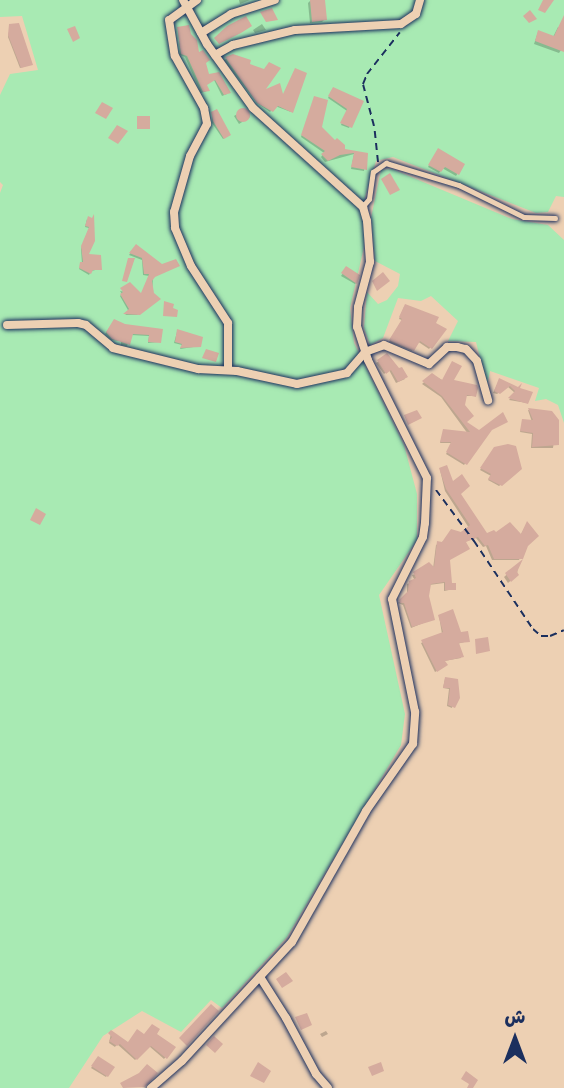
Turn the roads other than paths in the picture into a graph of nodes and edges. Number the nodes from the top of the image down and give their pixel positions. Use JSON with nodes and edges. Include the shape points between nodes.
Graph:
{"nodes":[{"id":1,"x":197,"y":0,"type":"edge"},
{"id":2,"x":275,"y":0,"type":"edge"},
{"id":3,"x":420,"y":0,"type":"edge"},
{"id":4,"x":184,"y":4,"type":"edge"},
{"id":5,"x":201,"y":33,"type":"junction"},
{"id":6,"x":215,"y":55,"type":"junction"},
{"id":7,"x":363,"y":207,"type":"junction"},
{"id":8,"x":555,"y":218,"type":"dead end"},
{"id":9,"x":7,"y":325,"type":"dead end"},
{"id":10,"x":365,"y":352,"type":"junction"},
{"id":11,"x":228,"y":370,"type":"junction"},
{"id":12,"x":488,"y":400,"type":"dead end"},
{"id":13,"x":260,"y":977,"type":"junction"},
{"id":14,"x":151,"y":1088,"type":"edge"},
{"id":15,"x":328,"y":1088,"type":"edge"}],
"edges":[{"from":1,"to":4,"type":"street"},
{"from":2,"to":5,"type":"street","via":[[231,14]]},
{"from":3,"to":6,"type":"street","via":[[416,14],[401,24],[295,30],[233,45]]},
{"from":4,"to":5,"type":"street"},
{"from":4,"to":11,"type":"street","via":[[169,20],[169,34],[207,124],[195,142],[174,212],[191,266],[228,323]]},
{"from":5,"to":6,"type":"street"},
{"from":6,"to":7,"type":"street","via":[[253,108]]},
{"from":7,"to":8,"type":"lane","via":[[379,165],[390,163],[446,181],[524,217]]},
{"from":7,"to":10,"type":"street","via":[[370,262],[356,320]]},
{"from":9,"to":11,"type":"street","via":[[78,323],[113,348],[198,369]]},
{"from":10,"to":11,"type":"street","via":[[347,373],[309,383],[286,383]]},
{"from":10,"to":12,"type":"street","via":[[384,345],[429,364],[447,346],[466,349],[477,361]]},
{"from":10,"to":13,"type":"street","via":[[427,478],[423,537],[392,599],[415,712],[413,744],[366,811],[298,933]]},
{"from":13,"to":14,"type":"street"},
{"from":13,"to":15,"type":"street"}]}
